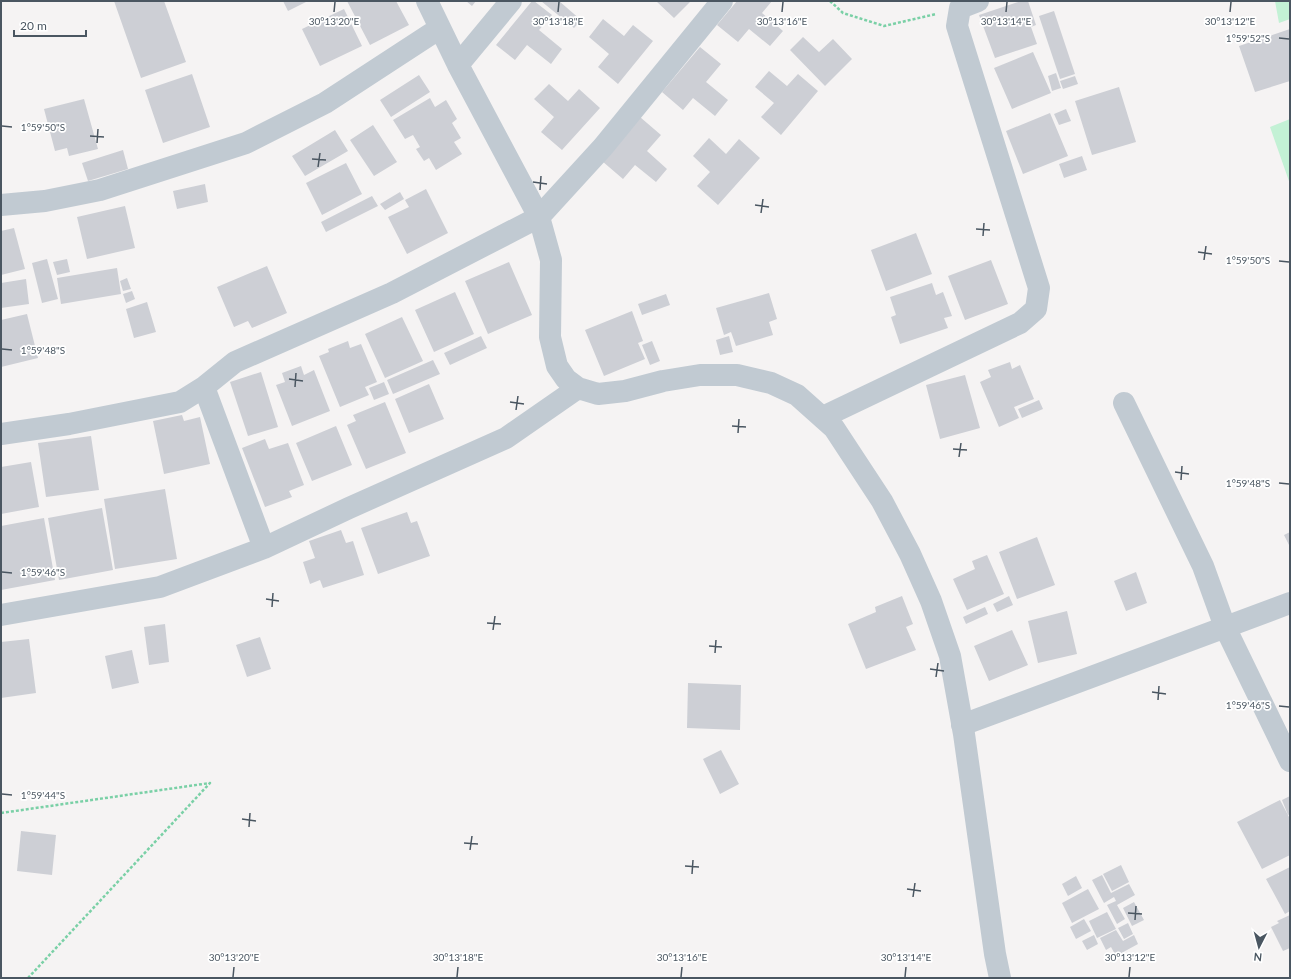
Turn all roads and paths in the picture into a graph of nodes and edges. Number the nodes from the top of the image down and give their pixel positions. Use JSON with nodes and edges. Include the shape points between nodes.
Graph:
{"nodes":[{"id":1,"x":427,"y":1,"type":"edge"},
{"id":2,"x":511,"y":1,"type":"edge"},
{"id":3,"x":722,"y":1,"type":"edge"},
{"id":4,"x":830,"y":1,"type":"edge"},
{"id":5,"x":969,"y":5,"type":"edge"},
{"id":6,"x":440,"y":28,"type":"junction"},
{"id":7,"x":458,"y":65,"type":"junction"},
{"id":8,"x":1,"y":205,"type":"edge"},
{"id":9,"x":539,"y":216,"type":"junction"},
{"id":10,"x":204,"y":386,"type":"junction"},
{"id":11,"x":578,"y":388,"type":"junction"},
{"id":12,"x":1124,"y":403,"type":"dead end"},
{"id":13,"x":823,"y":418,"type":"junction"},
{"id":14,"x":1,"y":434,"type":"edge"},
{"id":15,"x":264,"y":548,"type":"junction"},
{"id":16,"x":1290,"y":603,"type":"edge"},
{"id":17,"x":1,"y":615,"type":"edge"},
{"id":18,"x":1225,"y":627,"type":"junction"},
{"id":19,"x":962,"y":725,"type":"junction"},
{"id":20,"x":1290,"y":761,"type":"edge"},
{"id":21,"x":1,"y":813,"type":"edge"},
{"id":22,"x":28,"y":978,"type":"edge"},
{"id":23,"x":1000,"y":978,"type":"edge"}],
"edges":[{"from":1,"to":6,"type":"street"},
{"from":2,"to":7,"type":"street"},
{"from":3,"to":9,"type":"street","via":[[603,147]]},
{"from":4,"to":5,"type":"path","via":[[844,13],[884,26]]},
{"from":5,"to":13,"type":"street","via":[[957,26],[1039,288],[1036,309],[1020,323]]},
{"from":6,"to":7,"type":"street"},
{"from":6,"to":8,"type":"street","via":[[325,103],[246,143],[100,190],[45,202]]},
{"from":7,"to":9,"type":"street"},
{"from":9,"to":10,"type":"street","via":[[392,293],[235,362]]},
{"from":9,"to":11,"type":"street","via":[[552,260],[550,337],[557,366],[566,379]]},
{"from":10,"to":14,"type":"street","via":[[180,402],[69,424]]},
{"from":10,"to":15,"type":"street"},
{"from":11,"to":13,"type":"street","via":[[598,394],[700,375],[737,375],[771,383],[797,395]]},
{"from":11,"to":15,"type":"street","via":[[506,438]]},
{"from":12,"to":18,"type":"street","via":[[1203,566]]},
{"from":13,"to":19,"type":"street","via":[[834,428],[882,501],[910,554],[931,601],[950,656]]},
{"from":15,"to":17,"type":"street","via":[[160,587]]},
{"from":16,"to":18,"type":"street"},
{"from":18,"to":19,"type":"street"},
{"from":18,"to":20,"type":"street"},
{"from":19,"to":23,"type":"street","via":[[994,954]]},
{"from":21,"to":22,"type":"path","via":[[210,783]]}]}
